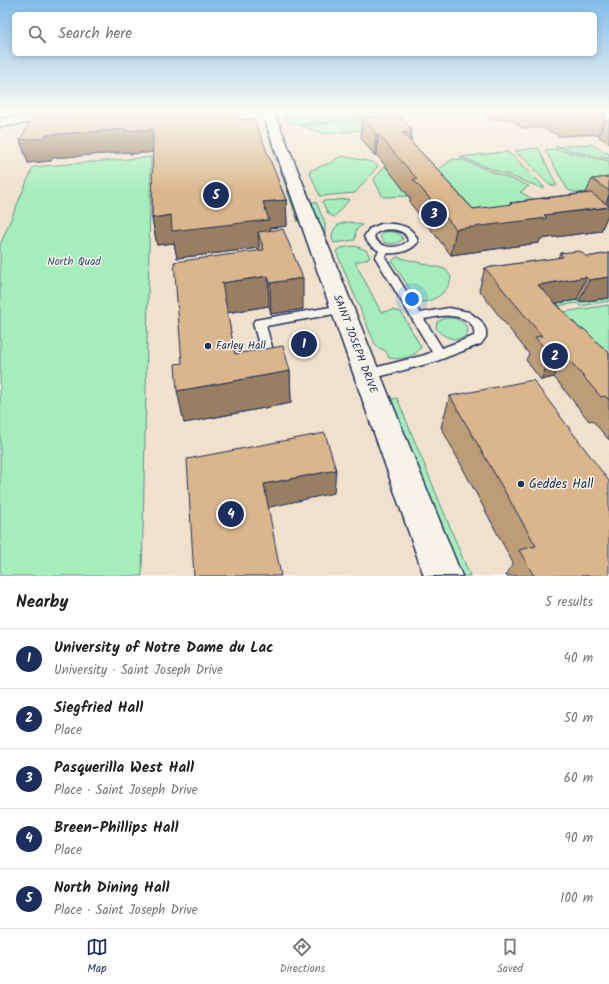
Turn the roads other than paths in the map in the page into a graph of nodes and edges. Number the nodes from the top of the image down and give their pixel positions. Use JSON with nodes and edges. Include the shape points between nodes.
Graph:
{"nodes":[{"id":1,"x":278,"y":139,"type":"edge"},
{"id":2,"x":385,"y":249,"type":"dead end"},
{"id":3,"x":342,"y":309,"type":"junction"},
{"id":4,"x":417,"y":317,"type":"junction"},
{"id":5,"x":439,"y":354,"type":"junction"},
{"id":6,"x":271,"y":366,"type":"edge"},
{"id":7,"x":367,"y":375,"type":"junction"},
{"id":8,"x":442,"y":576,"type":"edge"}],
"edges":[{"from":1,"to":3,"type":"street","name":"SAINT JOSEPH DRIVE"},
{"from":2,"to":4,"type":"lane","via":[[380,257]]},
{"from":3,"to":6,"type":"lane","via":[[259,323]]},
{"from":3,"to":7,"type":"street","name":"SAINT JOSEPH DRIVE"},
{"from":4,"to":5,"type":"lane"},
{"from":4,"to":5,"type":"lane","via":[[451,311],[472,318],[479,326],[479,339],[472,344]]},
{"from":5,"to":7,"type":"lane"},
{"from":7,"to":8,"type":"street","name":"SAINT JOSEPH DRIVE"}]}
